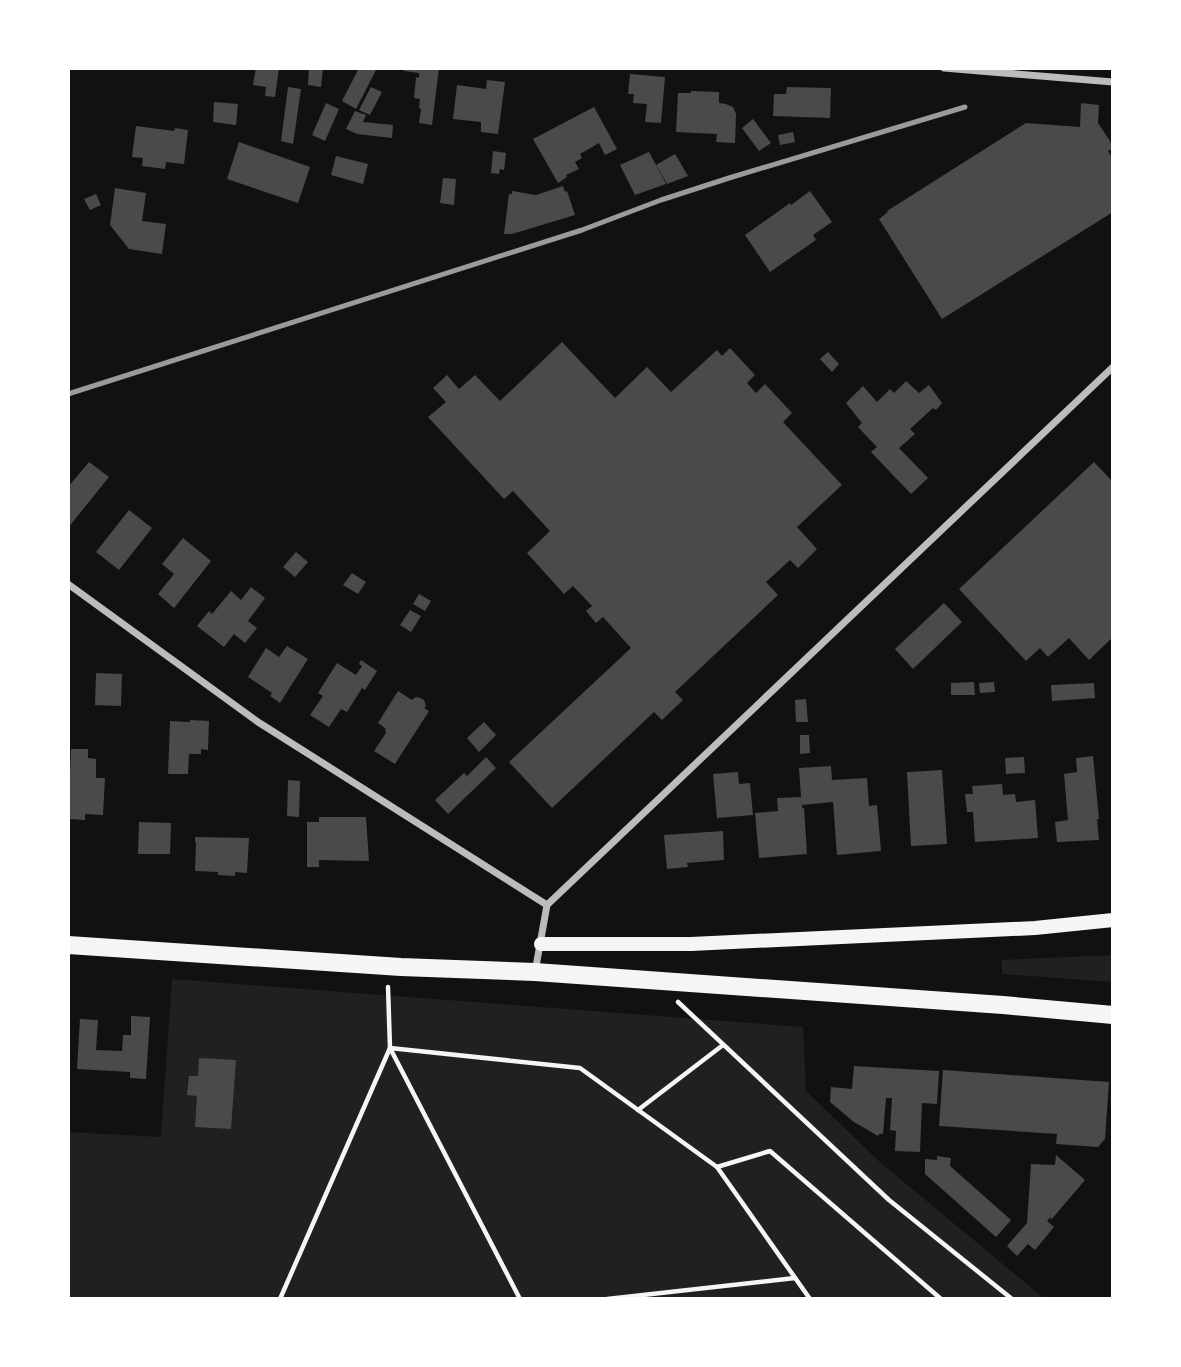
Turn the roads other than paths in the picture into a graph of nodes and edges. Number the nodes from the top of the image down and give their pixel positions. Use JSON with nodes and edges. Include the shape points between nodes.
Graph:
{"nodes":[{"id":1,"x":944,"y":68,"type":"edge"},
{"id":2,"x":1113,"y":82,"type":"edge"},
{"id":3,"x":1113,"y":367,"type":"edge"},
{"id":4,"x":68,"y":584,"type":"edge"},
{"id":5,"x":547,"y":905,"type":"junction"},
{"id":6,"x":1113,"y":920,"type":"edge"},
{"id":7,"x":541,"y":944,"type":"junction"},
{"id":8,"x":68,"y":945,"type":"edge"},
{"id":9,"x":535,"y":972,"type":"junction"},
{"id":10,"x":1113,"y":1015,"type":"edge"}],
"edges":[{"from":1,"to":2,"type":"street"},
{"from":3,"to":5,"type":"street"},
{"from":4,"to":5,"type":"street","via":[[258,722]]},
{"from":5,"to":7,"type":"street"},
{"from":6,"to":7,"type":"main road","via":[[719,943]]},
{"from":7,"to":9,"type":"street"},
{"from":8,"to":9,"type":"main road"},
{"from":9,"to":10,"type":"main road"}]}
